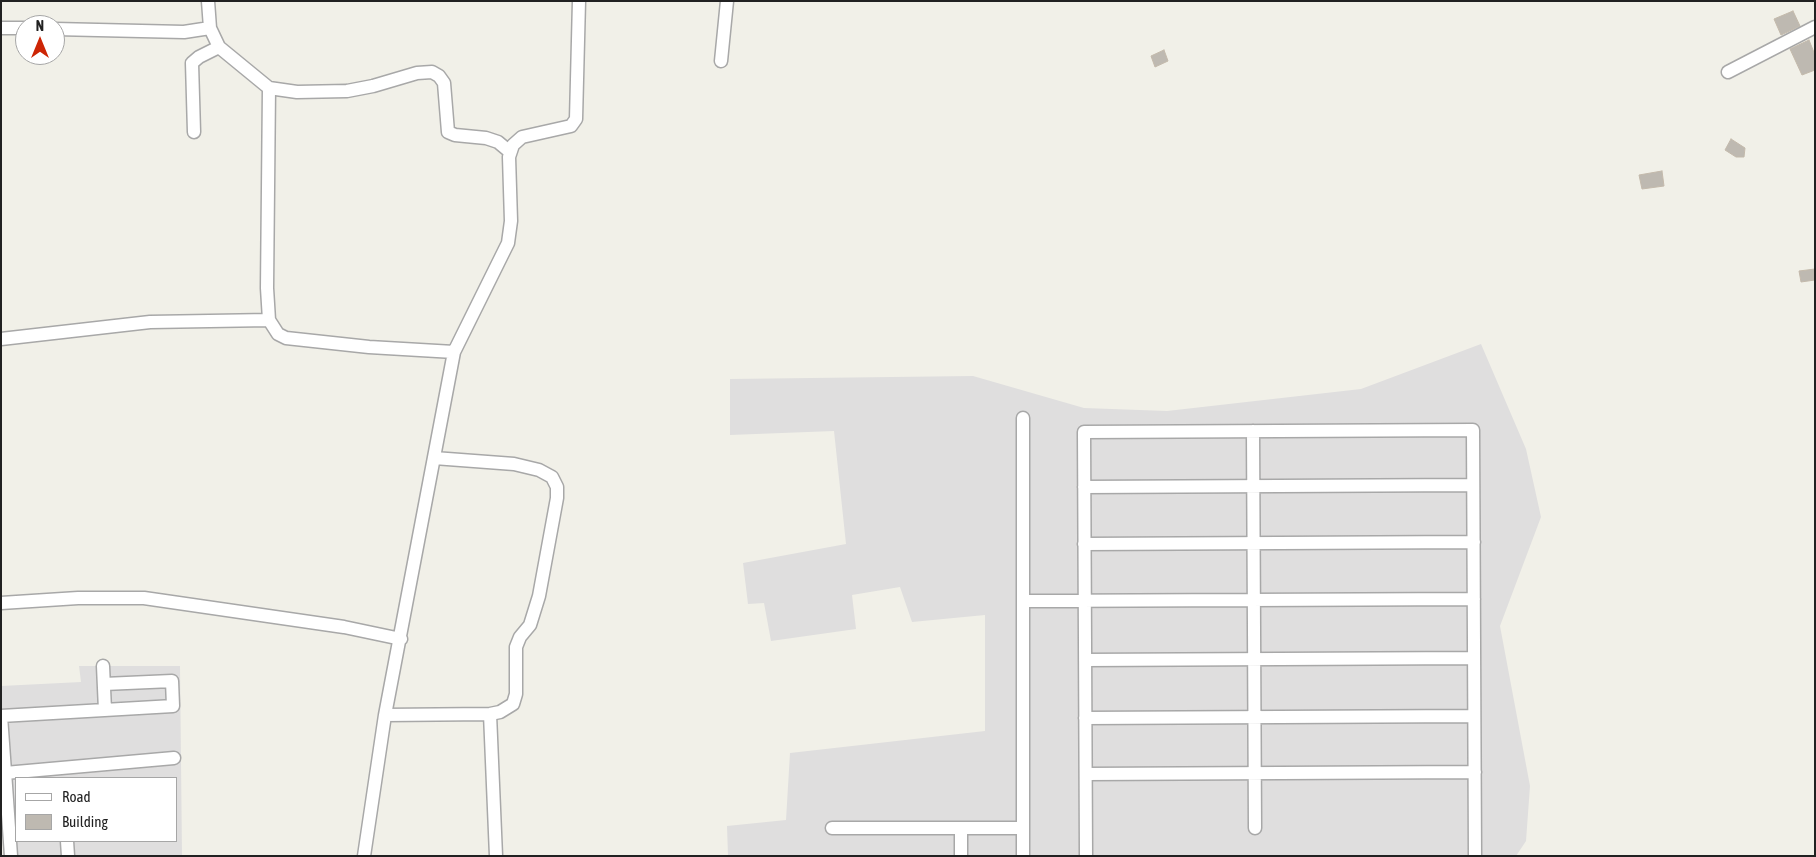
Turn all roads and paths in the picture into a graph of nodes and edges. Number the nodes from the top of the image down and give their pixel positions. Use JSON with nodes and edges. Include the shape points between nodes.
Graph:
{"nodes":[{"id":1,"x":208,"y":1,"type":"edge"},
{"id":2,"x":578,"y":1,"type":"edge"},
{"id":3,"x":727,"y":1,"type":"edge"},
{"id":4,"x":1815,"y":27,"type":"edge"},
{"id":5,"x":1,"y":28,"type":"edge"},
{"id":6,"x":15,"y":28,"type":"edge"},
{"id":7,"x":210,"y":28,"type":"junction"},
{"id":8,"x":65,"y":29,"type":"edge"},
{"id":9,"x":219,"y":47,"type":"junction"},
{"id":10,"x":722,"y":61,"type":"dead end"},
{"id":11,"x":1728,"y":72,"type":"dead end"},
{"id":12,"x":270,"y":88,"type":"junction"},
{"id":13,"x":194,"y":132,"type":"dead end"},
{"id":14,"x":510,"y":152,"type":"junction"},
{"id":15,"x":269,"y":320,"type":"junction"},
{"id":16,"x":1,"y":339,"type":"edge"},
{"id":17,"x":454,"y":352,"type":"junction"},
{"id":18,"x":1023,"y":418,"type":"dead end"},
{"id":19,"x":1253,"y":431,"type":"junction"},
{"id":20,"x":434,"y":458,"type":"junction"},
{"id":21,"x":1473,"y":485,"type":"junction"},
{"id":22,"x":1253,"y":486,"type":"junction"},
{"id":23,"x":1084,"y":487,"type":"junction"},
{"id":24,"x":1474,"y":542,"type":"junction"},
{"id":25,"x":1254,"y":543,"type":"junction"},
{"id":26,"x":1084,"y":544,"type":"junction"},
{"id":27,"x":1474,"y":599,"type":"junction"},
{"id":28,"x":1254,"y":600,"type":"junction"},
{"id":29,"x":1023,"y":601,"type":"junction"},
{"id":30,"x":1085,"y":601,"type":"junction"},
{"id":31,"x":1,"y":603,"type":"edge"},
{"id":32,"x":401,"y":639,"type":"junction"},
{"id":33,"x":1474,"y":658,"type":"junction"},
{"id":34,"x":1254,"y":659,"type":"junction"},
{"id":35,"x":1085,"y":660,"type":"junction"},
{"id":36,"x":103,"y":666,"type":"dead end"},
{"id":37,"x":104,"y":684,"type":"junction"},
{"id":38,"x":105,"y":710,"type":"junction"},
{"id":39,"x":490,"y":714,"type":"junction"},
{"id":40,"x":385,"y":715,"type":"junction"},
{"id":41,"x":1474,"y":716,"type":"junction"},
{"id":42,"x":1254,"y":717,"type":"junction"},
{"id":43,"x":1085,"y":718,"type":"junction"},
{"id":44,"x":174,"y":758,"type":"dead end"},
{"id":45,"x":1474,"y":772,"type":"junction"},
{"id":46,"x":5,"y":773,"type":"junction"},
{"id":47,"x":64,"y":773,"type":"edge"},
{"id":48,"x":1086,"y":774,"type":"junction"},
{"id":49,"x":1255,"y":774,"type":"junction"},
{"id":50,"x":832,"y":828,"type":"dead end"},
{"id":51,"x":961,"y":828,"type":"junction"},
{"id":52,"x":1023,"y":828,"type":"junction"},
{"id":53,"x":1255,"y":828,"type":"dead end"},
{"id":54,"x":67,"y":842,"type":"edge"},
{"id":55,"x":11,"y":856,"type":"edge"},
{"id":56,"x":68,"y":856,"type":"edge"},
{"id":57,"x":364,"y":856,"type":"edge"},
{"id":58,"x":496,"y":856,"type":"edge"},
{"id":59,"x":961,"y":856,"type":"edge"},
{"id":60,"x":1023,"y":856,"type":"edge"},
{"id":61,"x":1086,"y":856,"type":"edge"},
{"id":62,"x":1475,"y":856,"type":"edge"}],
"edges":[{"from":1,"to":7,"type":"street"},
{"from":2,"to":14,"type":"street","via":[[576,120],[564,129],[522,137]]},
{"from":3,"to":10,"type":"street"},
{"from":4,"to":11,"type":"street"},
{"from":5,"to":6,"type":"street"},
{"from":7,"to":8,"type":"street","via":[[184,32]]},
{"from":7,"to":9,"type":"street"},
{"from":9,"to":12,"type":"street"},
{"from":9,"to":13,"type":"street","via":[[192,63]]},
{"from":12,"to":14,"type":"street","via":[[297,92],[347,90],[432,72],[444,83],[448,132],[486,138],[498,142]]},
{"from":12,"to":15,"type":"street"},
{"from":14,"to":17,"type":"street","via":[[511,221],[508,243]]},
{"from":15,"to":16,"type":"street","via":[[150,322]]},
{"from":15,"to":17,"type":"street","via":[[278,334],[286,338]]},
{"from":17,"to":20,"type":"street"},
{"from":18,"to":29,"type":"street"},
{"from":19,"to":21,"type":"street","via":[[1473,430]]},
{"from":19,"to":22,"type":"street"},
{"from":19,"to":23,"type":"street","via":[[1084,432]]},
{"from":20,"to":32,"type":"street"},
{"from":20,"to":39,"type":"street","via":[[514,464],[539,470],[552,477],[557,487],[539,596],[530,625],[516,647],[516,694],[513,704]]},
{"from":21,"to":22,"type":"street"},
{"from":21,"to":24,"type":"street"},
{"from":22,"to":23,"type":"street"},
{"from":22,"to":25,"type":"street"},
{"from":23,"to":26,"type":"street"},
{"from":24,"to":25,"type":"street"},
{"from":24,"to":27,"type":"street"},
{"from":25,"to":26,"type":"street"},
{"from":25,"to":28,"type":"street"},
{"from":26,"to":30,"type":"street"},
{"from":27,"to":28,"type":"street"},
{"from":27,"to":33,"type":"street"},
{"from":28,"to":30,"type":"street"},
{"from":28,"to":34,"type":"street"},
{"from":29,"to":30,"type":"street"},
{"from":29,"to":52,"type":"street"},
{"from":30,"to":35,"type":"street"},
{"from":31,"to":32,"type":"street","via":[[144,598],[344,627]]},
{"from":32,"to":40,"type":"street"},
{"from":33,"to":34,"type":"street"},
{"from":33,"to":41,"type":"street"},
{"from":34,"to":35,"type":"street"},
{"from":34,"to":42,"type":"street"},
{"from":35,"to":43,"type":"street"},
{"from":36,"to":37,"type":"street"},
{"from":37,"to":38,"type":"street"},
{"from":37,"to":38,"type":"street","via":[[172,681],[173,706]]},
{"from":38,"to":46,"type":"street","via":[[1,716]]},
{"from":39,"to":40,"type":"street"},
{"from":39,"to":58,"type":"street"},
{"from":40,"to":57,"type":"street"},
{"from":41,"to":42,"type":"street"},
{"from":41,"to":45,"type":"street"},
{"from":42,"to":43,"type":"street"},
{"from":42,"to":49,"type":"street"},
{"from":43,"to":48,"type":"street"},
{"from":44,"to":47,"type":"street"},
{"from":45,"to":49,"type":"street"},
{"from":45,"to":62,"type":"street"},
{"from":46,"to":47,"type":"street"},
{"from":46,"to":55,"type":"street"},
{"from":48,"to":49,"type":"street"},
{"from":48,"to":61,"type":"street"},
{"from":49,"to":53,"type":"street"},
{"from":50,"to":51,"type":"street"},
{"from":51,"to":52,"type":"street"},
{"from":51,"to":59,"type":"street"},
{"from":52,"to":60,"type":"street"},
{"from":54,"to":56,"type":"street"}]}
